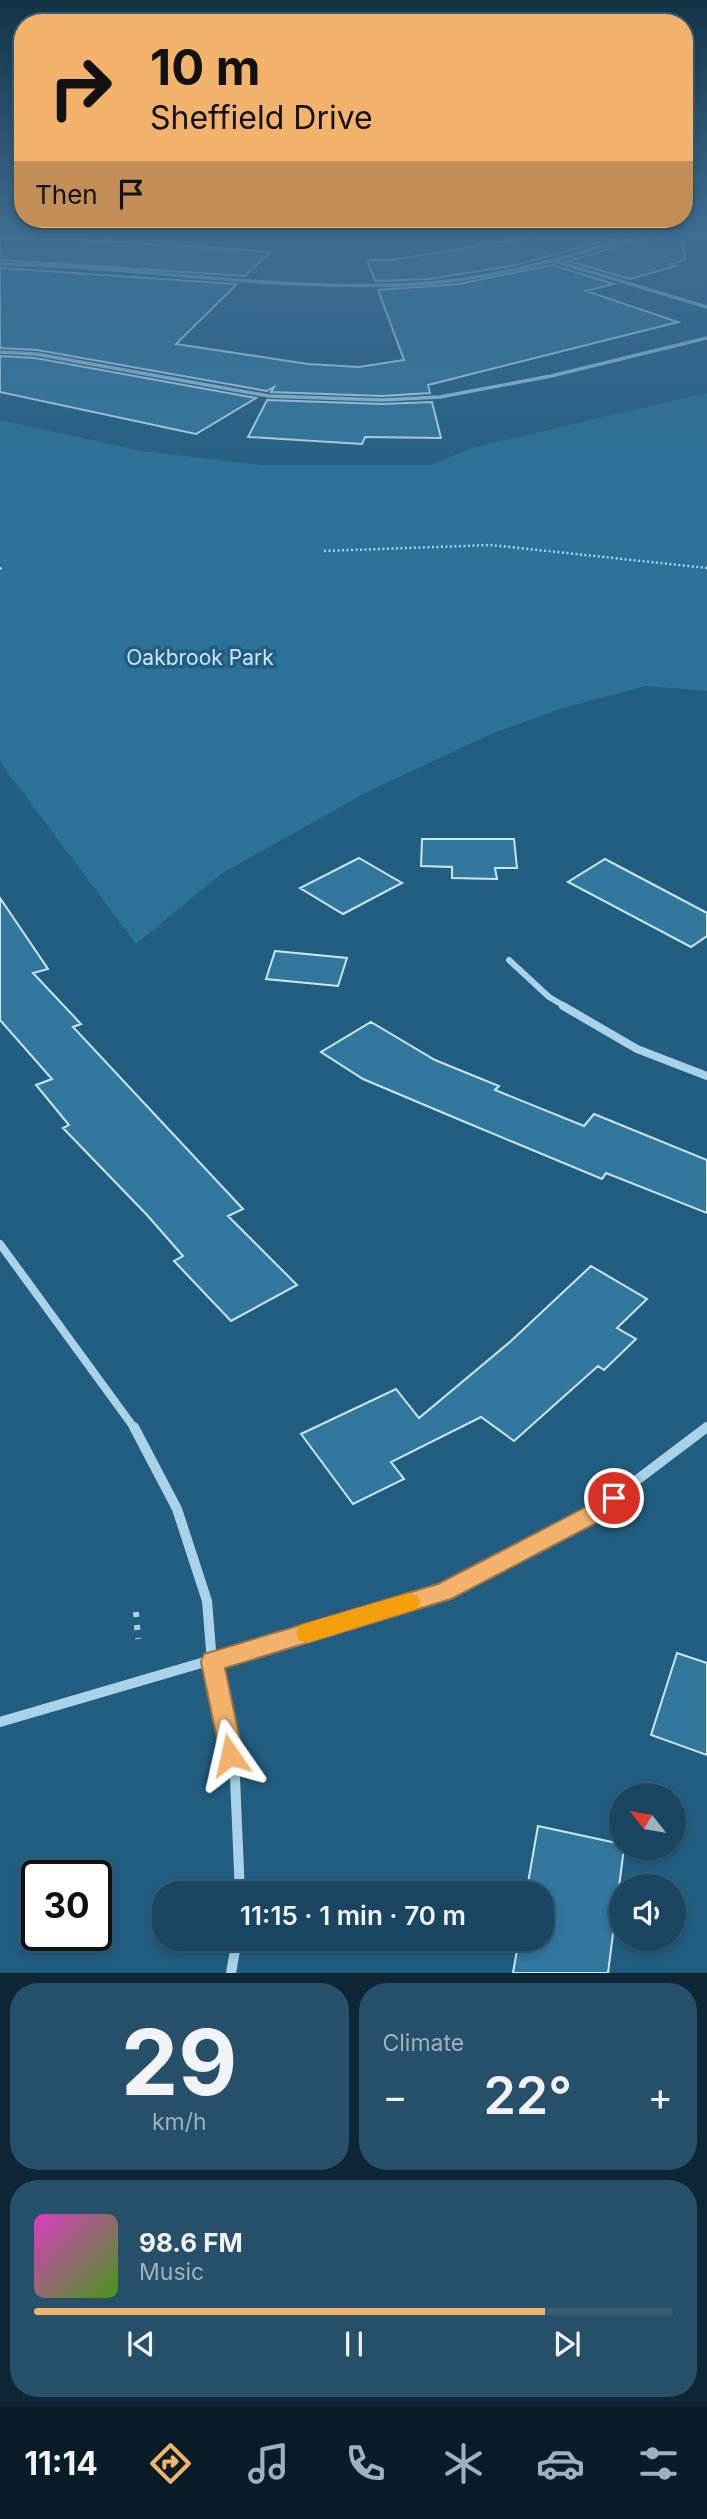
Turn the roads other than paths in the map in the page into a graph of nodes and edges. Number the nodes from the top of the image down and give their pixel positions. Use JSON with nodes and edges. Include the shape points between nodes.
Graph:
{"nodes":[{"id":1,"x":707,"y":338,"type":"edge"},
{"id":2,"x":0,"y":352,"type":"edge"},
{"id":3,"x":509,"y":960,"type":"dead end"},
{"id":4,"x":707,"y":1076,"type":"edge"},
{"id":5,"x":0,"y":1244,"type":"edge"},
{"id":6,"x":707,"y":1427,"type":"edge"},
{"id":7,"x":212,"y":1662,"type":"junction"},
{"id":8,"x":0,"y":1722,"type":"edge"},
{"id":9,"x":239,"y":1881,"type":"edge"},
{"id":10,"x":235,"y":1951,"type":"edge"},
{"id":11,"x":231,"y":1973,"type":"edge"}],
"edges":[{"from":1,"to":2,"type":"street","via":[[551,376],[440,397],[382,400],[269,396],[36,354]]},
{"from":3,"to":4,"type":"street","via":[[549,997],[638,1049]]},
{"from":5,"to":7,"type":"street","via":[[130,1420],[177,1508],[207,1601]]},
{"from":6,"to":7,"type":"street","via":[[592,1514],[443,1592]]},
{"from":7,"to":8,"type":"street"},
{"from":7,"to":9,"type":"street","via":[[235,1779]]},
{"from":10,"to":11,"type":"street"}]}
